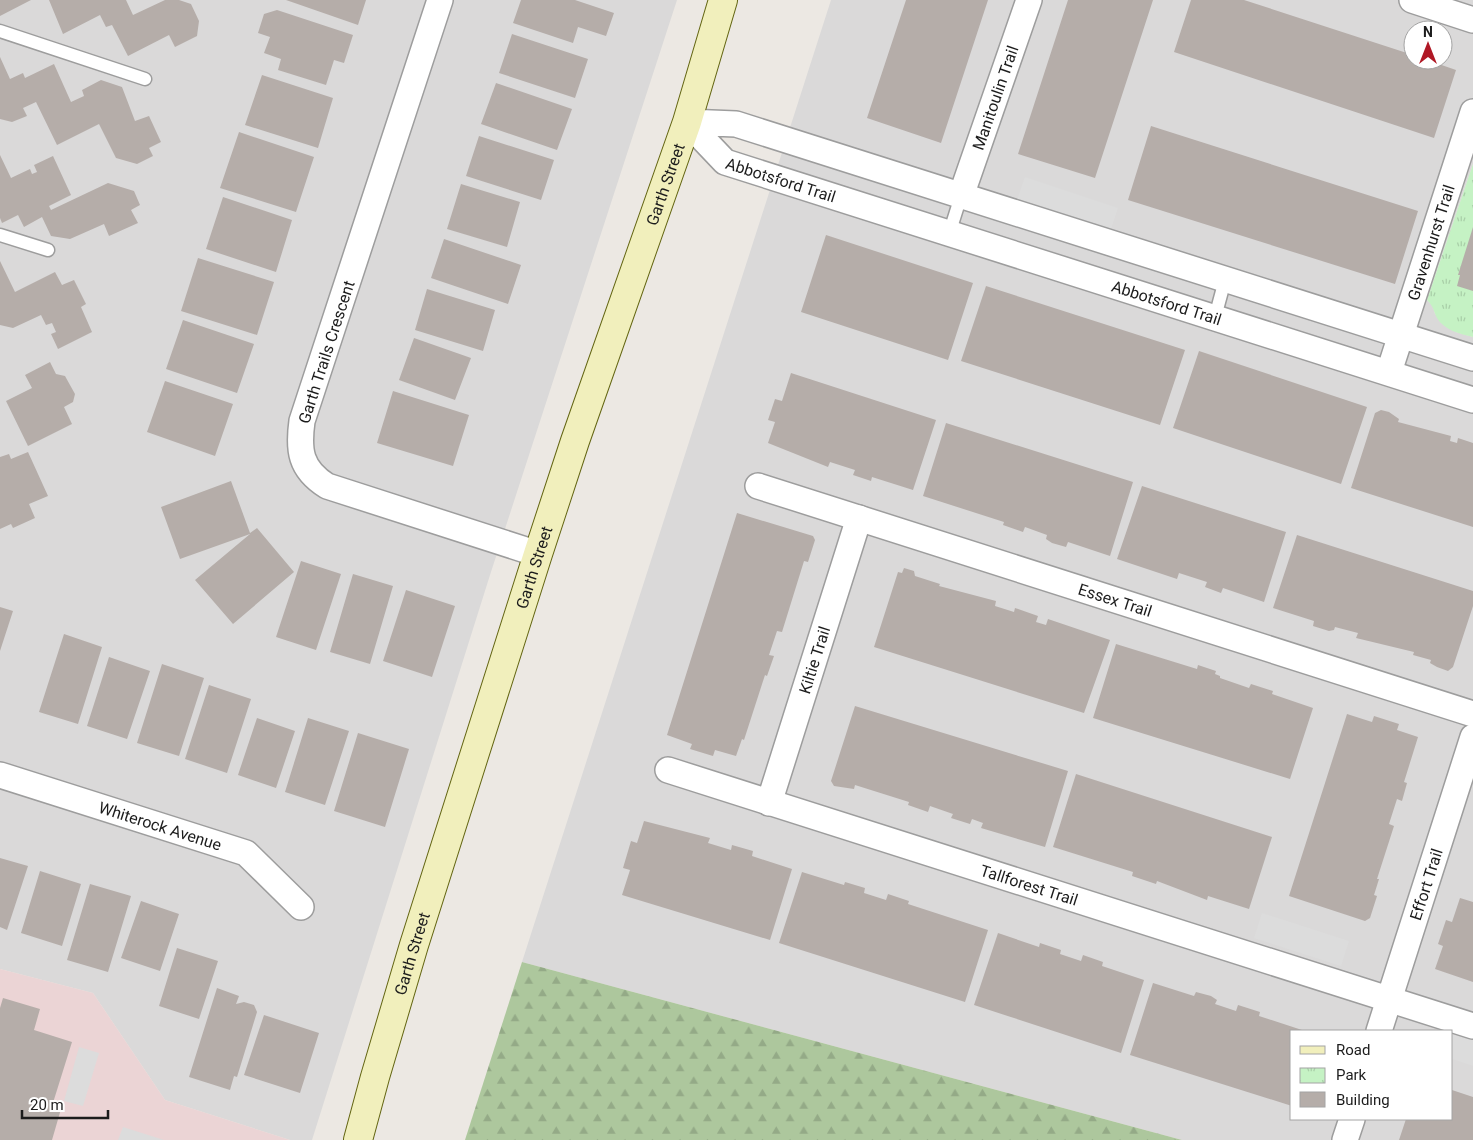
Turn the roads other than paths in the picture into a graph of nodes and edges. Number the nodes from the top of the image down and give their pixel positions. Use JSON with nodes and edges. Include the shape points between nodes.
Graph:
{"nodes":[{"id":1,"x":440,"y":0,"type":"edge"},
{"id":2,"x":723,"y":0,"type":"edge"},
{"id":3,"x":1029,"y":0,"type":"edge"},
{"id":4,"x":1412,"y":0,"type":"edge"},
{"id":5,"x":1473,"y":20,"type":"edge"},
{"id":6,"x":0,"y":31,"type":"edge"},
{"id":7,"x":145,"y":79,"type":"dead end"},
{"id":8,"x":1473,"y":112,"type":"edge"},
{"id":9,"x":686,"y":122,"type":"junction"},
{"id":10,"x":962,"y":196,"type":"junction"},
{"id":11,"x":949,"y":234,"type":"junction"},
{"id":12,"x":0,"y":235,"type":"edge"},
{"id":13,"x":48,"y":250,"type":"dead end"},
{"id":14,"x":1225,"y":280,"type":"junction"},
{"id":15,"x":1215,"y":317,"type":"junction"},
{"id":16,"x":1400,"y":335,"type":"junction"},
{"id":17,"x":1473,"y":358,"type":"edge"},
{"id":18,"x":1389,"y":372,"type":"junction"},
{"id":19,"x":1473,"y":400,"type":"edge"},
{"id":20,"x":758,"y":486,"type":"dead end"},
{"id":21,"x":859,"y":518,"type":"junction"},
{"id":22,"x":538,"y":554,"type":"junction"},
{"id":23,"x":1473,"y":714,"type":"edge"},
{"id":24,"x":1473,"y":737,"type":"edge"},
{"id":25,"x":668,"y":770,"type":"dead end"},
{"id":26,"x":0,"y":775,"type":"edge"},
{"id":27,"x":769,"y":802,"type":"junction"},
{"id":28,"x":301,"y":907,"type":"dead end"},
{"id":29,"x":1389,"y":1000,"type":"junction"},
{"id":30,"x":1473,"y":1026,"type":"edge"},
{"id":31,"x":1379,"y":1030,"type":"edge"},
{"id":32,"x":1352,"y":1120,"type":"edge"},
{"id":33,"x":358,"y":1140,"type":"edge"},
{"id":34,"x":1345,"y":1140,"type":"edge"}],
"edges":[{"from":1,"to":22,"type":"street","name":"Garth Trails Crescent","via":[[302,421],[299,441],[309,471],[327,486]]},
{"from":2,"to":9,"type":"street","name":"Garth Street"},
{"from":3,"to":10,"type":"street","name":"Manitoulin Trail"},
{"from":4,"to":5,"type":"street"},
{"from":6,"to":7,"type":"lane"},
{"from":8,"to":16,"type":"street","name":"Gravenhurst Trail"},
{"from":9,"to":10,"type":"street","via":[[736,124]]},
{"from":9,"to":11,"type":"street","name":"Abbotsford Trail","via":[[725,162]]},
{"from":9,"to":22,"type":"street","name":"Garth Street"},
{"from":10,"to":11,"type":"lane"},
{"from":10,"to":14,"type":"street"},
{"from":11,"to":15,"type":"street","name":"Abbotsford Trail"},
{"from":12,"to":13,"type":"lane"},
{"from":14,"to":15,"type":"lane"},
{"from":14,"to":16,"type":"street"},
{"from":15,"to":18,"type":"street","name":"Abbotsford Trail"},
{"from":16,"to":17,"type":"street"},
{"from":16,"to":18,"type":"street","name":"Gravenhurst Trail"},
{"from":18,"to":19,"type":"street","name":"Abbotsford Trail"},
{"from":20,"to":21,"type":"street","name":"Essex Trail"},
{"from":21,"to":23,"type":"street","name":"Essex Trail"},
{"from":21,"to":27,"type":"street","name":"Kiltie Trail"},
{"from":22,"to":33,"type":"street","name":"Garth Street","via":[[414,945]]},
{"from":24,"to":29,"type":"street","name":"Effort Trail"},
{"from":25,"to":27,"type":"street","name":"Tallforest Trail"},
{"from":26,"to":28,"type":"street","name":"Whiterock Avenue","via":[[246,853]]},
{"from":27,"to":29,"type":"street","name":"Tallforest Trail"},
{"from":29,"to":30,"type":"street","name":"Tallforest Trail"},
{"from":29,"to":31,"type":"street","name":"Effort Trail"},
{"from":32,"to":34,"type":"street"}]}
